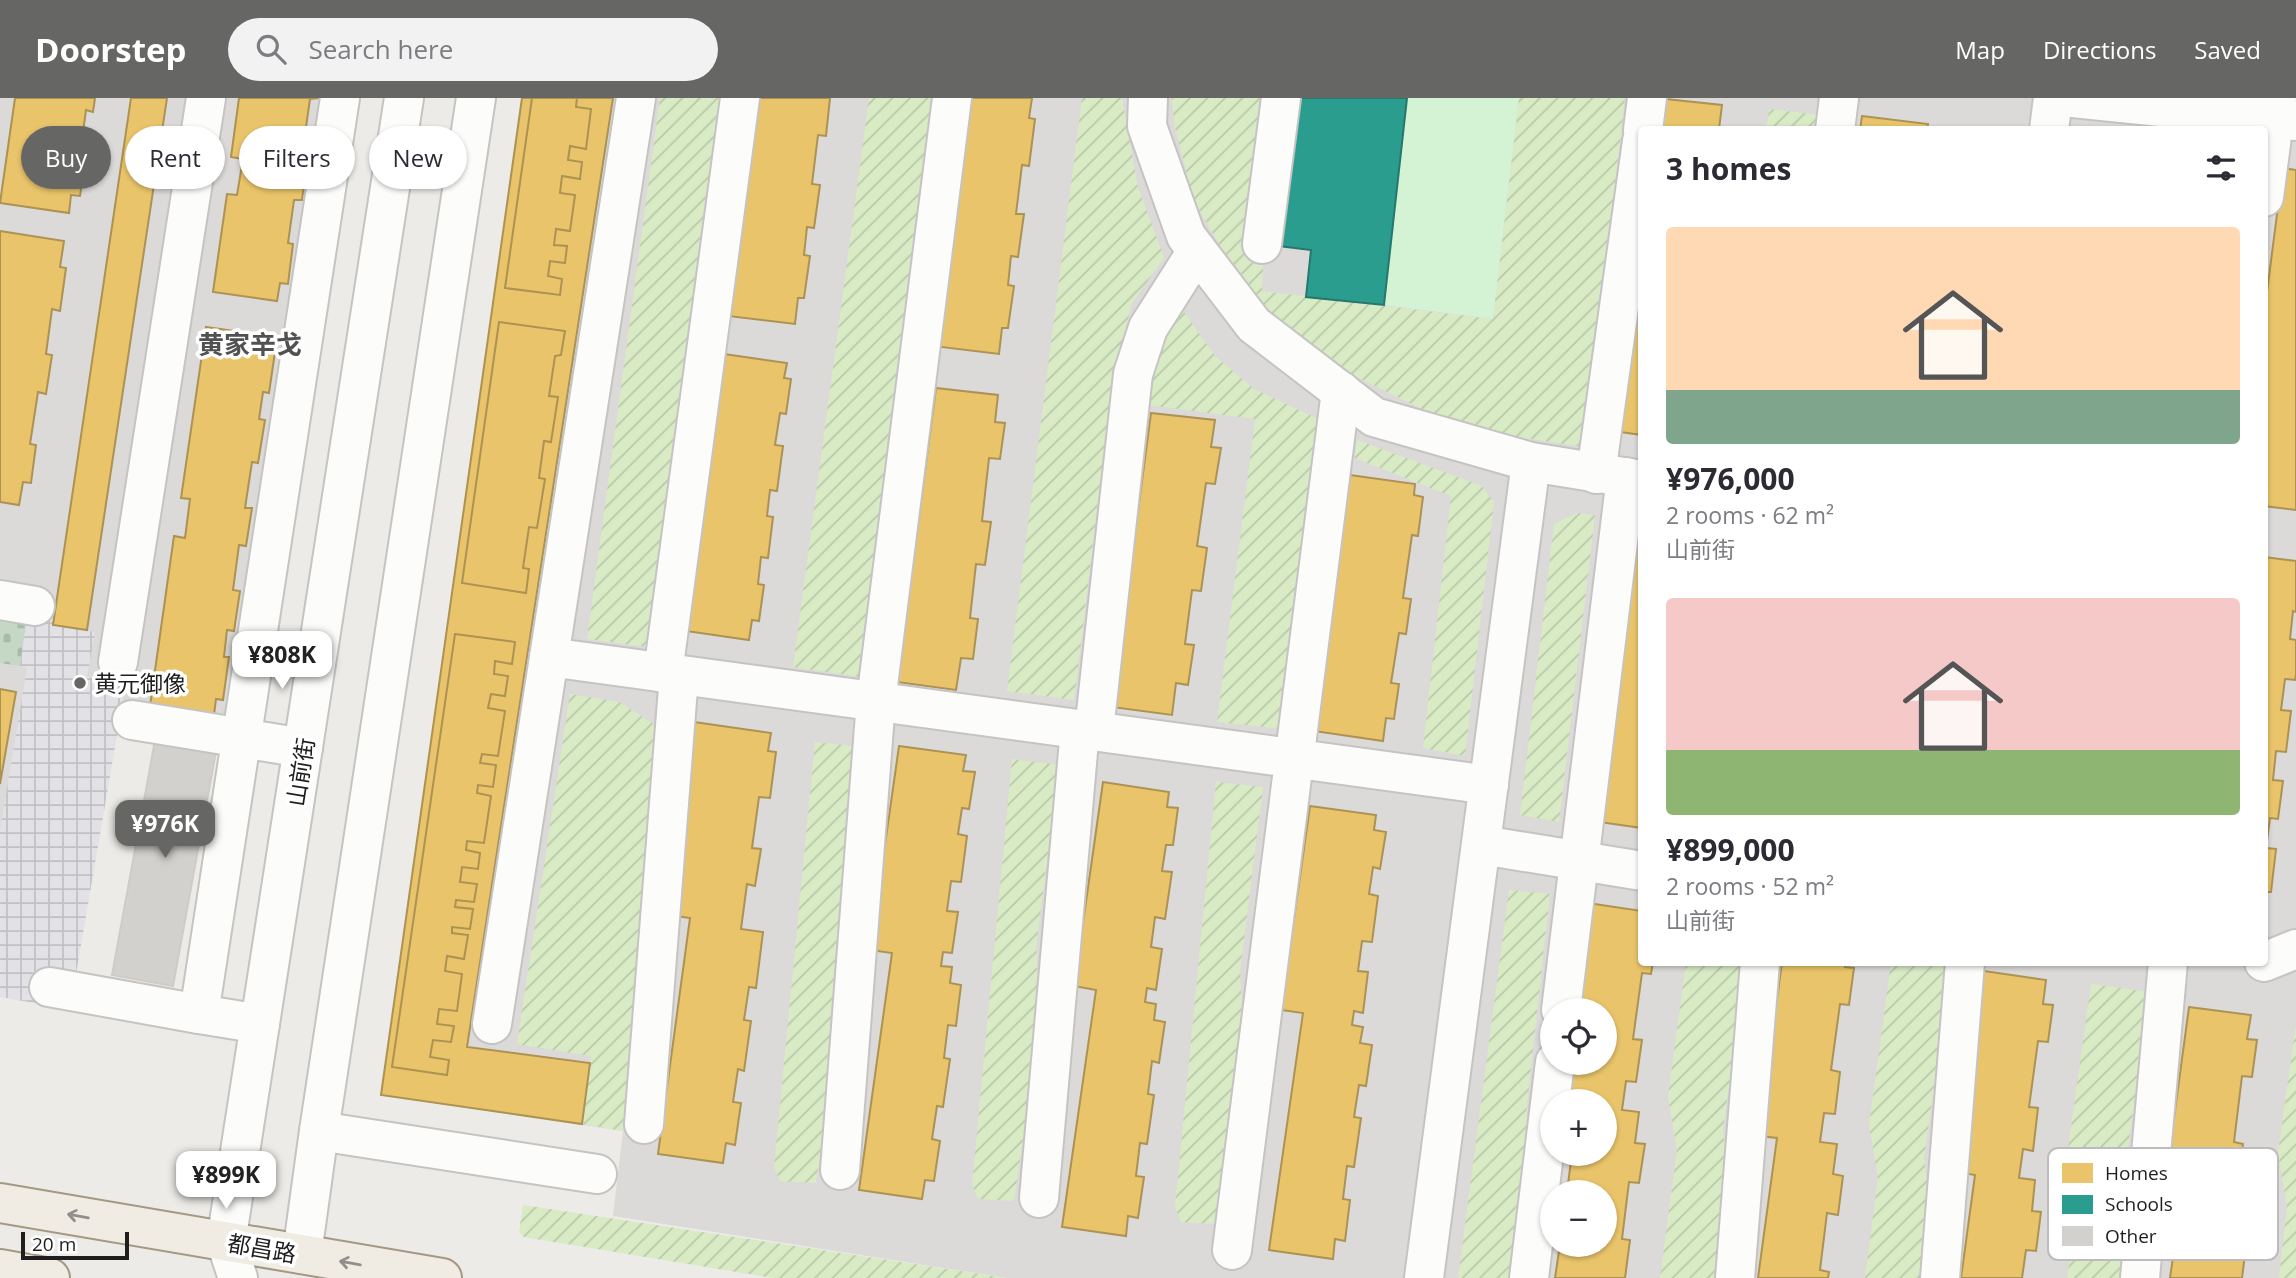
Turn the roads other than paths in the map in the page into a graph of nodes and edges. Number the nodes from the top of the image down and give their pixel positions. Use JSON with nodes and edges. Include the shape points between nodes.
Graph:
{"nodes":[{"id":1,"x":206,"y":98,"type":"edge"},
{"id":2,"x":340,"y":98,"type":"edge"},
{"id":3,"x":404,"y":98,"type":"edge"},
{"id":4,"x":476,"y":98,"type":"edge"},
{"id":5,"x":636,"y":98,"type":"edge"},
{"id":6,"x":740,"y":98,"type":"edge"},
{"id":7,"x":953,"y":98,"type":"edge"},
{"id":8,"x":1148,"y":98,"type":"edge"},
{"id":9,"x":1281,"y":98,"type":"edge"},
{"id":10,"x":1647,"y":98,"type":"edge"},
{"id":11,"x":1839,"y":98,"type":"edge"},
{"id":12,"x":2053,"y":98,"type":"edge"},
{"id":13,"x":2073,"y":98,"type":"edge"},
{"id":14,"x":2283,"y":113,"type":"edge"},
{"id":15,"x":1644,"y":126,"type":"edge"},
{"id":16,"x":1836,"y":126,"type":"edge"},
{"id":17,"x":2050,"y":126,"type":"edge"},
{"id":18,"x":2268,"y":179,"type":"edge"},
{"id":19,"x":1638,"y":205,"type":"edge"},
{"id":20,"x":1262,"y":244,"type":"dead end"},
{"id":21,"x":1197,"y":251,"type":"junction"},
{"id":22,"x":1341,"y":391,"type":"junction"},
{"id":23,"x":1531,"y":462,"type":"junction"},
{"id":24,"x":1621,"y":477,"type":"edge"},
{"id":25,"x":549,"y":657,"type":"junction"},
{"id":26,"x":118,"y":662,"type":"dead end"},
{"id":27,"x":671,"y":674,"type":"junction"},
{"id":28,"x":876,"y":701,"type":"junction"},
{"id":29,"x":132,"y":720,"type":"dead end"},
{"id":30,"x":1087,"y":730,"type":"junction"},
{"id":31,"x":240,"y":738,"type":"junction"},
{"id":32,"x":303,"y":748,"type":"junction"},
{"id":33,"x":1292,"y":758,"type":"junction"},
{"id":34,"x":1489,"y":785,"type":"junction"},
{"id":35,"x":1482,"y":845,"type":"junction"},
{"id":36,"x":1579,"y":861,"type":"junction"},
{"id":37,"x":1638,"y":870,"type":"edge"},
{"id":38,"x":2296,"y":950,"type":"edge"},
{"id":39,"x":2268,"y":960,"type":"edge"},
{"id":40,"x":1760,"y":966,"type":"edge"},
{"id":41,"x":1965,"y":966,"type":"edge"},
{"id":42,"x":2168,"y":966,"type":"edge"},
{"id":43,"x":49,"y":987,"type":"dead end"},
{"id":44,"x":1562,"y":998,"type":"edge"},
{"id":45,"x":199,"y":1014,"type":"junction"},
{"id":46,"x":260,"y":1024,"type":"junction"},
{"id":47,"x":492,"y":1024,"type":"dead end"},
{"id":48,"x":1553,"y":1075,"type":"edge"},
{"id":49,"x":644,"y":1124,"type":"dead end"},
{"id":50,"x":318,"y":1131,"type":"junction"},
{"id":51,"x":2152,"y":1148,"type":"edge"},
{"id":52,"x":840,"y":1170,"type":"dead end"},
{"id":53,"x":597,"y":1174,"type":"dead end"},
{"id":54,"x":1039,"y":1198,"type":"dead end"},
{"id":55,"x":0,"y":1203,"type":"edge"},
{"id":56,"x":226,"y":1242,"type":"junction"},
{"id":57,"x":1232,"y":1250,"type":"dead end"},
{"id":58,"x":302,"y":1254,"type":"junction"},
{"id":59,"x":2142,"y":1260,"type":"edge"},
{"id":60,"x":0,"y":1269,"type":"edge"},
{"id":61,"x":50,"y":1278,"type":"edge"},
{"id":62,"x":238,"y":1278,"type":"edge"},
{"id":63,"x":442,"y":1278,"type":"edge"},
{"id":64,"x":1424,"y":1278,"type":"edge"},
{"id":65,"x":1529,"y":1278,"type":"edge"},
{"id":66,"x":1735,"y":1278,"type":"edge"},
{"id":67,"x":1940,"y":1278,"type":"edge"},
{"id":68,"x":2140,"y":1278,"type":"edge"}],
"edges":[{"from":1,"to":26,"type":"street"},
{"from":2,"to":31,"type":"street"},
{"from":3,"to":32,"type":"street","name":"山前街"},
{"from":4,"to":50,"type":"street"},
{"from":5,"to":25,"type":"street"},
{"from":6,"to":27,"type":"street"},
{"from":7,"to":28,"type":"street"},
{"from":8,"to":21,"type":"street","via":[[1147,125],[1186,236]]},
{"from":9,"to":20,"type":"street"},
{"from":10,"to":15,"type":"street"},
{"from":11,"to":16,"type":"street"},
{"from":12,"to":17,"type":"street"},
{"from":13,"to":14,"type":"street"},
{"from":14,"to":18,"type":"street"},
{"from":19,"to":24,"type":"street"},
{"from":21,"to":22,"type":"street","via":[[1254,325]]},
{"from":21,"to":30,"type":"street","via":[[1148,328],[1133,374]]},
{"from":22,"to":23,"type":"street","via":[[1374,417]]},
{"from":22,"to":33,"type":"street"},
{"from":23,"to":24,"type":"street"},
{"from":23,"to":34,"type":"street"},
{"from":24,"to":36,"type":"street"},
{"from":25,"to":27,"type":"street"},
{"from":25,"to":47,"type":"street"},
{"from":27,"to":28,"type":"street"},
{"from":27,"to":49,"type":"street"},
{"from":28,"to":30,"type":"street"},
{"from":28,"to":52,"type":"street"},
{"from":29,"to":31,"type":"street"},
{"from":30,"to":33,"type":"street"},
{"from":30,"to":54,"type":"street"},
{"from":31,"to":32,"type":"street"},
{"from":31,"to":45,"type":"street"},
{"from":32,"to":46,"type":"street","name":"山前街"},
{"from":33,"to":34,"type":"street"},
{"from":33,"to":57,"type":"street"},
{"from":34,"to":35,"type":"street"},
{"from":35,"to":36,"type":"street"},
{"from":35,"to":64,"type":"street"},
{"from":36,"to":37,"type":"street"},
{"from":36,"to":44,"type":"street"},
{"from":38,"to":39,"type":"street"},
{"from":40,"to":66,"type":"street"},
{"from":41,"to":67,"type":"street"},
{"from":42,"to":51,"type":"street"},
{"from":43,"to":45,"type":"street"},
{"from":45,"to":46,"type":"street"},
{"from":46,"to":56,"type":"street","name":"山前街"},
{"from":48,"to":65,"type":"street"},
{"from":50,"to":53,"type":"street"},
{"from":50,"to":58,"type":"street"},
{"from":56,"to":55,"type":"main road","name":"都昌路","one_way":true},
{"from":56,"to":58,"type":"main road","name":"都昌路"},
{"from":56,"to":62,"type":"street","name":"山前街"},
{"from":63,"to":58,"type":"main road","name":"都昌路","one_way":true},
{"from":59,"to":68,"type":"street"},
{"from":60,"to":61,"type":"main road"}]}
